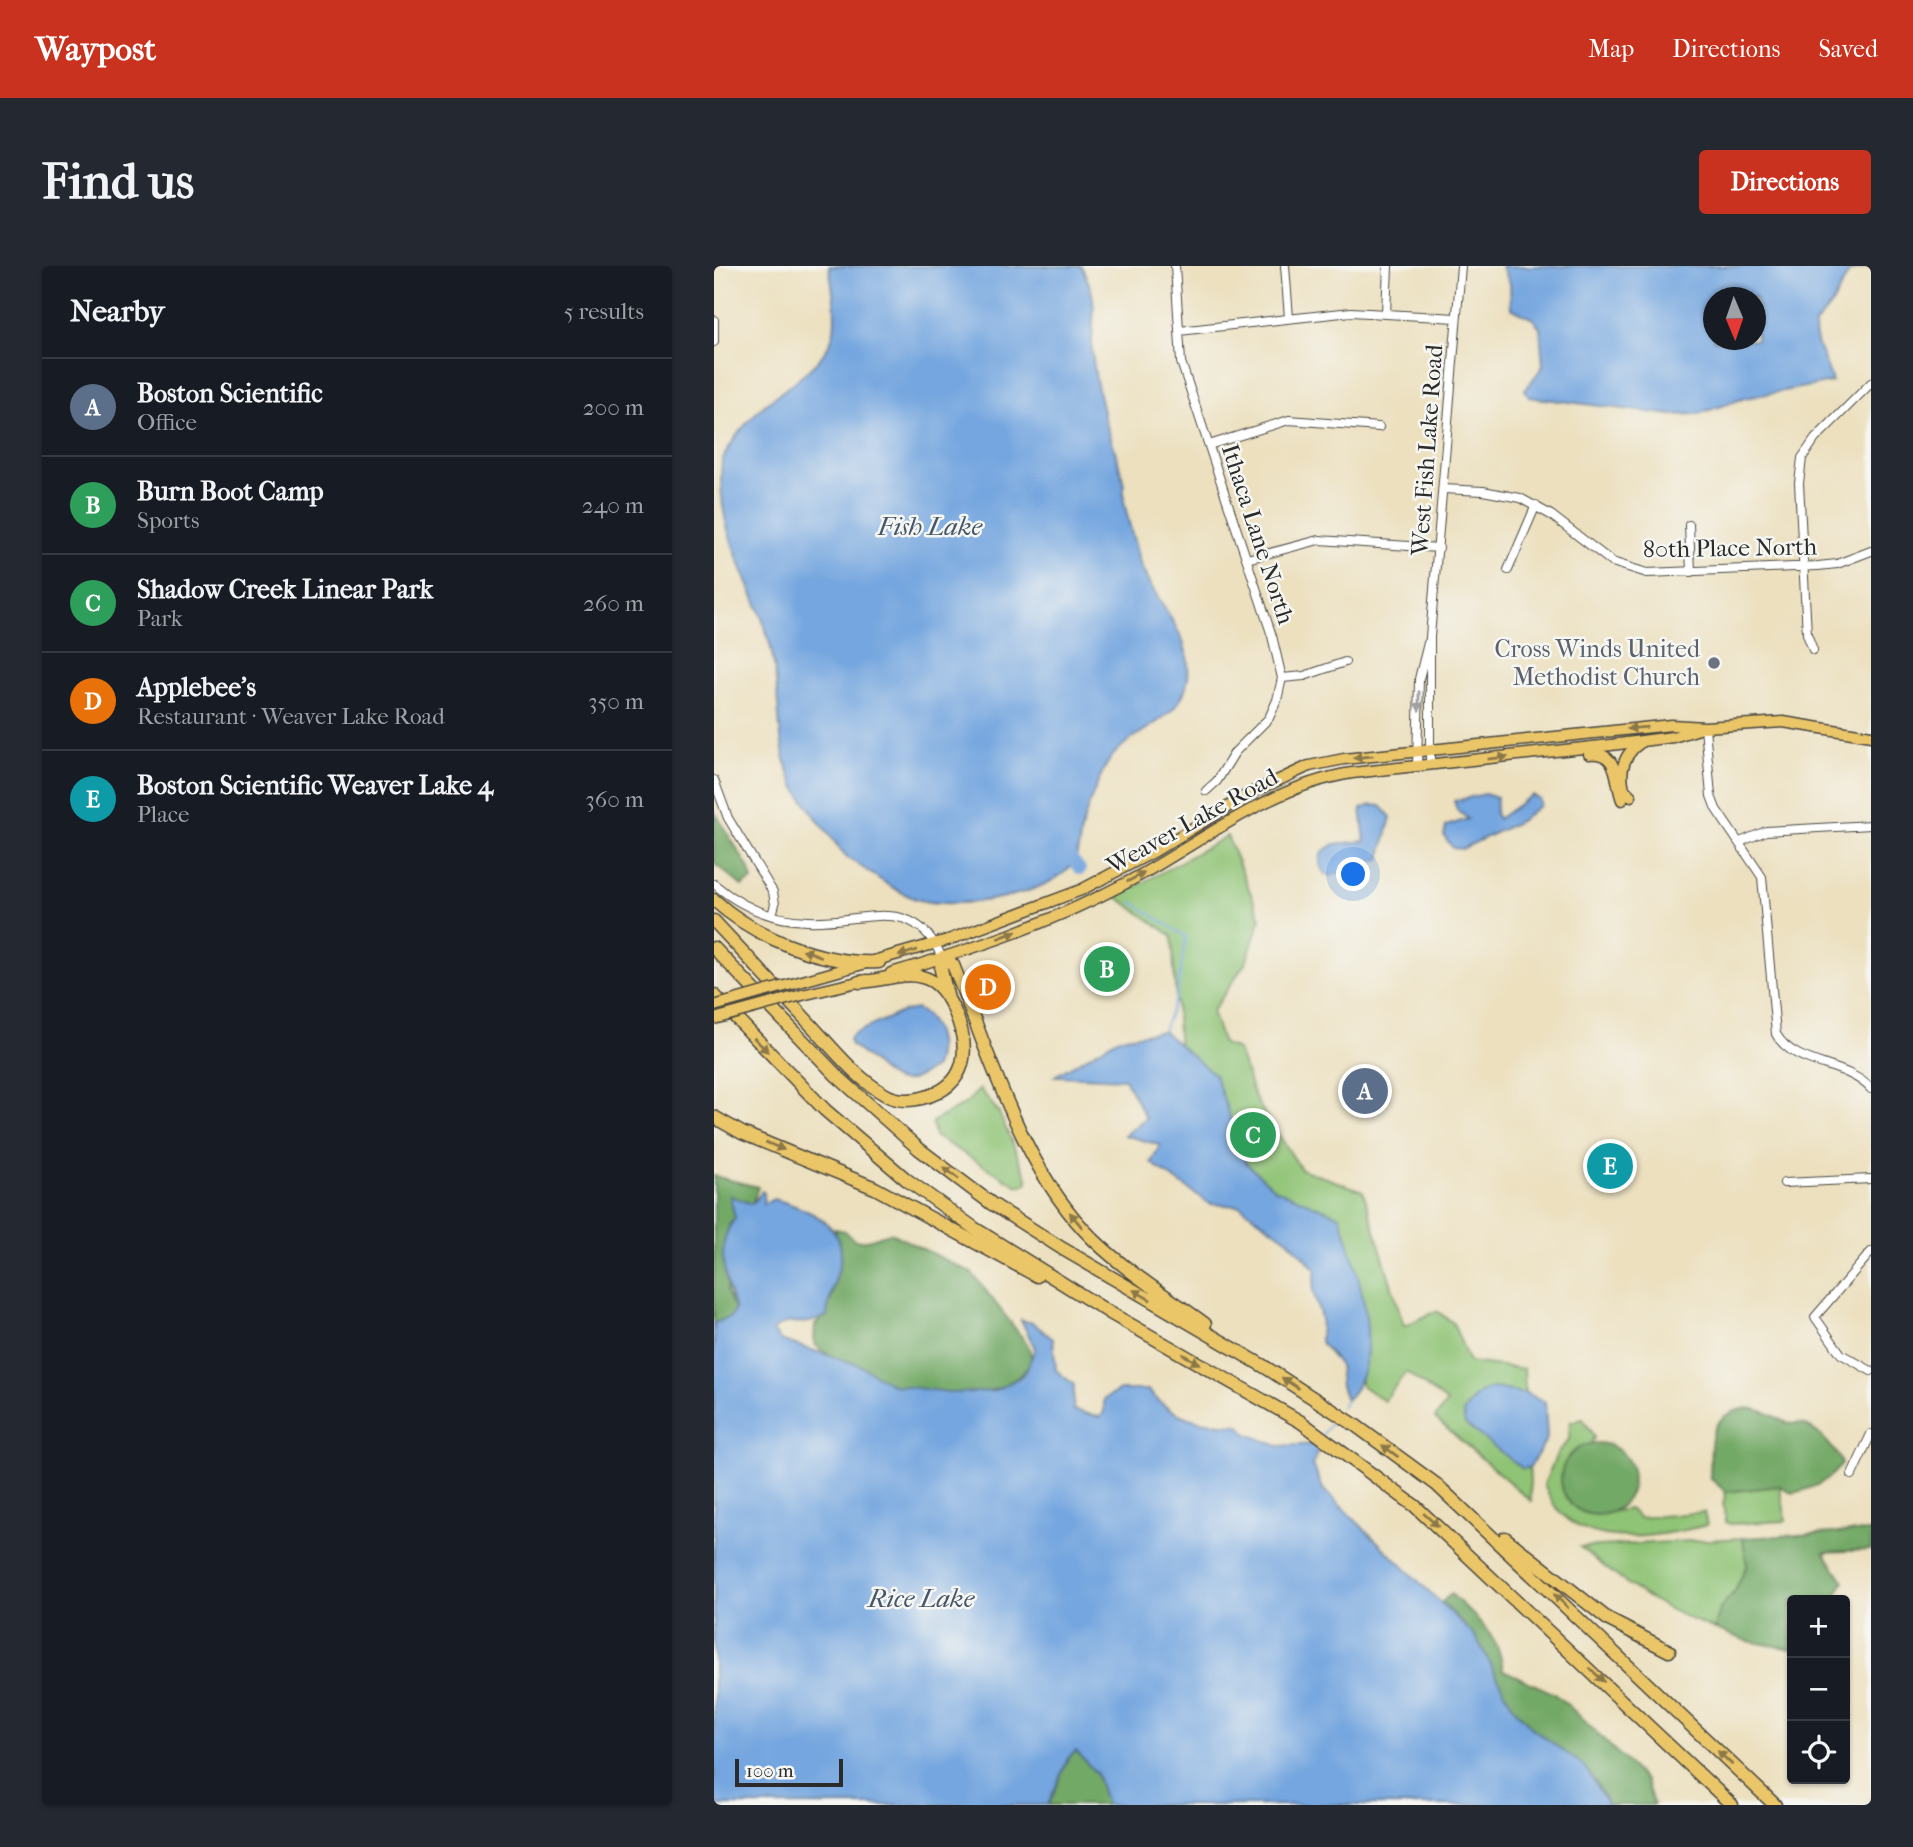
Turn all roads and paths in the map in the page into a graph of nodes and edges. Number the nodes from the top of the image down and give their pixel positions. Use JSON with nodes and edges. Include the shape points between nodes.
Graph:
{"nodes":[{"id":1,"x":1175,"y":266,"type":"edge"},
{"id":2,"x":1285,"y":266,"type":"edge"},
{"id":3,"x":1388,"y":266,"type":"edge"},
{"id":4,"x":1461,"y":266,"type":"edge"},
{"id":5,"x":1386,"y":313,"type":"junction"},
{"id":6,"x":1289,"y":318,"type":"junction"},
{"id":7,"x":1457,"y":318,"type":"junction"},
{"id":8,"x":714,"y":320,"type":"edge"},
{"id":9,"x":1179,"y":331,"type":"junction"},
{"id":10,"x":714,"y":342,"type":"edge"},
{"id":11,"x":1871,"y":383,"type":"edge"},
{"id":12,"x":1379,"y":427,"type":"dead end"},
{"id":13,"x":1209,"y":445,"type":"junction"},
{"id":14,"x":1443,"y":489,"type":"junction"},
{"id":15,"x":1536,"y":505,"type":"junction"},
{"id":16,"x":1689,"y":526,"type":"dead end"},
{"id":17,"x":1439,"y":548,"type":"junction"},
{"id":18,"x":1871,"y":551,"type":"edge"},
{"id":19,"x":1247,"y":559,"type":"junction"},
{"id":20,"x":1803,"y":567,"type":"junction"},
{"id":21,"x":1508,"y":570,"type":"dead end"},
{"id":22,"x":1691,"y":572,"type":"junction"},
{"id":23,"x":1813,"y":650,"type":"dead end"},
{"id":24,"x":1345,"y":662,"type":"dead end"},
{"id":25,"x":1282,"y":678,"type":"junction"},
{"id":26,"x":1705,"y":727,"type":"junction"},
{"id":27,"x":1871,"y":736,"type":"edge"},
{"id":28,"x":1642,"y":741,"type":"junction"},
{"id":29,"x":1425,"y":750,"type":"junction"},
{"id":30,"x":1555,"y":752,"type":"junction"},
{"id":31,"x":1430,"y":765,"type":"junction"},
{"id":32,"x":1417,"y":767,"type":"junction"},
{"id":33,"x":714,"y":780,"type":"edge"},
{"id":34,"x":1206,"y":791,"type":"dead end"},
{"id":35,"x":1871,"y":825,"type":"edge"},
{"id":36,"x":1740,"y":842,"type":"junction"},
{"id":37,"x":714,"y":884,"type":"edge"},
{"id":38,"x":714,"y":900,"type":"edge"},
{"id":39,"x":772,"y":915,"type":"junction"},
{"id":40,"x":714,"y":921,"type":"edge"},
{"id":41,"x":714,"y":932,"type":"edge"},
{"id":42,"x":936,"y":944,"type":"junction"},
{"id":43,"x":714,"y":948,"type":"edge"},
{"id":44,"x":942,"y":958,"type":"junction"},
{"id":45,"x":879,"y":962,"type":"junction"},
{"id":46,"x":859,"y":982,"type":"junction"},
{"id":47,"x":714,"y":995,"type":"edge"},
{"id":48,"x":948,"y":999,"type":"junction"},
{"id":49,"x":714,"y":1006,"type":"edge"},
{"id":50,"x":714,"y":1019,"type":"edge"},
{"id":51,"x":965,"y":1038,"type":"junction"},
{"id":52,"x":1871,"y":1089,"type":"edge"},
{"id":53,"x":714,"y":1117,"type":"edge"},
{"id":54,"x":1871,"y":1179,"type":"edge"},
{"id":55,"x":1784,"y":1183,"type":"dead end"},
{"id":56,"x":1871,"y":1252,"type":"edge"},
{"id":57,"x":1110,"y":1313,"type":"junction"},
{"id":58,"x":1265,"y":1367,"type":"junction"},
{"id":59,"x":1871,"y":1371,"type":"edge"},
{"id":60,"x":1871,"y":1434,"type":"edge"},
{"id":61,"x":1852,"y":1475,"type":"dead end"},
{"id":62,"x":1437,"y":1485,"type":"junction"},
{"id":63,"x":1669,"y":1651,"type":"dead end"},
{"id":64,"x":1732,"y":1805,"type":"edge"},
{"id":65,"x":1775,"y":1805,"type":"edge"}],
"edges":[{"from":1,"to":9,"type":"street","name":"Ithaca Lane North"},
{"from":2,"to":6,"type":"street"},
{"from":3,"to":5,"type":"street"},
{"from":4,"to":7,"type":"street","name":"West Fish Lake Road"},
{"from":5,"to":6,"type":"street"},
{"from":5,"to":7,"type":"street"},
{"from":6,"to":9,"type":"street"},
{"from":7,"to":14,"type":"street","name":"West Fish Lake Road"},
{"from":8,"to":10,"type":"street"},
{"from":9,"to":13,"type":"street","name":"Ithaca Lane North","via":[[1181,362]]},
{"from":11,"to":20,"type":"street","via":[[1802,458]]},
{"from":12,"to":13,"type":"street","via":[[1289,420]]},
{"from":13,"to":19,"type":"street","name":"Ithaca Lane North"},
{"from":14,"to":15,"type":"street","name":"80th Place North","via":[[1503,493]]},
{"from":14,"to":17,"type":"street","name":"West Fish Lake Road"},
{"from":15,"to":21,"type":"street"},
{"from":15,"to":22,"type":"street","name":"80th Place North","via":[[1628,569]]},
{"from":16,"to":22,"type":"street"},
{"from":17,"to":19,"type":"street","via":[[1320,540]]},
{"from":17,"to":29,"type":"street","name":"West Fish Lake Road"},
{"from":18,"to":20,"type":"street","name":"80th Place North","via":[[1837,564]]},
{"from":19,"to":25,"type":"street","name":"Ithaca Lane North"},
{"from":20,"to":22,"type":"street","name":"80th Place North"},
{"from":20,"to":23,"type":"street","via":[[1807,634]]},
{"from":24,"to":25,"type":"street"},
{"from":25,"to":34,"type":"street","via":[[1269,718],[1235,752]]},
{"from":26,"to":27,"type":"main road","name":"Weaver Lake Road","via":[[1793,723]]},
{"from":26,"to":28,"type":"main road","name":"Weaver Lake Road"},
{"from":26,"to":29,"type":"main road","name":"Weaver Lake Road","one_way":true,"via":[[1643,727]]},
{"from":26,"to":36,"type":"street","via":[[1711,796]]},
{"from":28,"to":30,"type":"main road","name":"Weaver Lake Road"},
{"from":28,"to":30,"type":"main road","via":[[1622,765],[1627,798],[1607,758],[1597,753]]},
{"from":29,"to":31,"type":"street","name":"West Fish Lake Road"},
{"from":29,"to":32,"type":"street","name":"West Fish Lake Road"},
{"from":29,"to":42,"type":"main road","name":"Weaver Lake Road","one_way":true,"via":[[1344,759],[1292,772],[1081,890]]},
{"from":31,"to":30,"type":"main road","name":"Weaver Lake Road","one_way":true},
{"from":31,"to":32,"type":"main road","name":"Weaver Lake Road"},
{"from":44,"to":32,"type":"main road","name":"Weaver Lake Road","one_way":true,"via":[[1014,933],[1121,886],[1297,787],[1339,775]]},
{"from":33,"to":39,"type":"street","via":[[729,818],[773,892]]},
{"from":35,"to":36,"type":"street","via":[[1766,831]]},
{"from":36,"to":52,"type":"street","via":[[1758,868],[1764,887],[1773,1014],[1781,1042],[1849,1072]]},
{"from":37,"to":39,"type":"street","via":[[739,902]]},
{"from":45,"to":38,"type":"highway","one_way":true,"via":[[830,959],[758,930]]},
{"from":39,"to":42,"type":"street","via":[[806,921],[903,918],[926,929]]},
{"from":40,"to":51,"type":"highway","via":[[834,1050],[888,1097],[917,1099],[942,1091],[963,1061]]},
{"from":41,"to":51,"type":"highway","via":[[863,1088],[894,1105],[926,1104],[956,1087],[970,1057]]},
{"from":42,"to":44,"type":"street"},
{"from":42,"to":45,"type":"main road","name":"Weaver Lake Road","one_way":true},
{"from":58,"to":43,"type":"highway","one_way":true,"via":[[1063,1249],[992,1204],[919,1149],[837,1076]]},
{"from":44,"to":46,"type":"main road","name":"Weaver Lake Road"},
{"from":44,"to":48,"type":"highway"},
{"from":58,"to":44,"type":"highway","one_way":true,"via":[[1094,1241],[1057,1197],[1004,1092],[953,965]]},
{"from":45,"to":49,"type":"main road","name":"Weaver Lake Road","bridge":true},
{"from":46,"to":48,"type":"highway","via":[[920,976],[940,987]]},
{"from":46,"to":50,"type":"main road","name":"Weaver Lake Road","bridge":true},
{"from":47,"to":57,"type":"highway","one_way":true,"via":[[825,1110],[907,1180]]},
{"from":48,"to":51,"type":"highway"},
{"from":53,"to":57,"type":"highway","one_way":true,"via":[[875,1188]]},
{"from":54,"to":55,"type":"street"},
{"from":56,"to":59,"type":"street","via":[[1815,1317],[1842,1354]]},
{"from":57,"to":64,"type":"highway","one_way":true,"via":[[1301,1422],[1415,1506]]},
{"from":62,"to":58,"type":"highway","one_way":true},
{"from":60,"to":61,"type":"street"},
{"from":62,"to":63,"type":"highway","via":[[1587,1605]]},
{"from":65,"to":62,"type":"highway","one_way":true}]}
